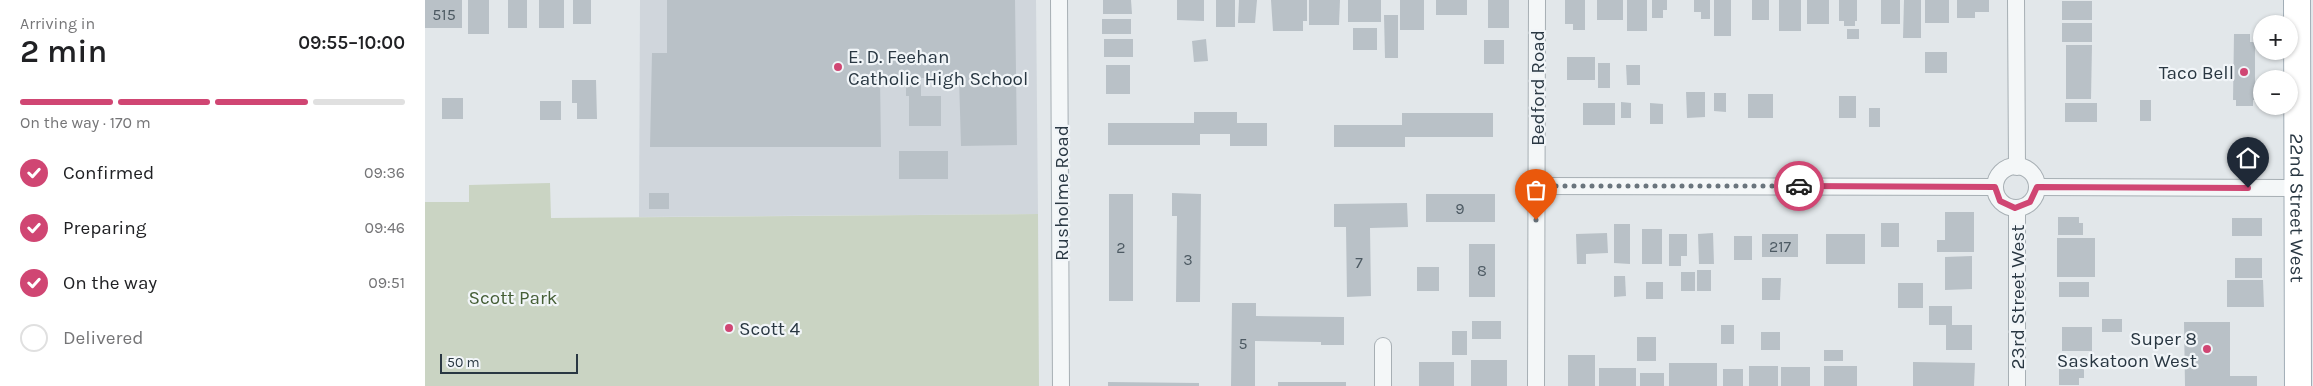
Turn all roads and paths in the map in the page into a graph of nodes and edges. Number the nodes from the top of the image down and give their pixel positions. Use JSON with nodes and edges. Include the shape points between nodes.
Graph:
{"nodes":[{"id":1,"x":1059,"y":0,"type":"edge"},
{"id":2,"x":1537,"y":0,"type":"edge"},
{"id":3,"x":2016,"y":0,"type":"edge"},
{"id":4,"x":2297,"y":0,"type":"edge"},
{"id":5,"x":2017,"y":167,"type":"junction"},
{"id":6,"x":1536,"y":186,"type":"junction"},
{"id":7,"x":1995,"y":187,"type":"junction"},
{"id":8,"x":2037,"y":187,"type":"junction"},
{"id":9,"x":2297,"y":188,"type":"junction"},
{"id":10,"x":2017,"y":208,"type":"junction"},
{"id":11,"x":1383,"y":346,"type":"dead end"},
{"id":12,"x":1061,"y":386,"type":"edge"},
{"id":13,"x":1383,"y":386,"type":"edge"},
{"id":14,"x":1536,"y":386,"type":"edge"},
{"id":15,"x":2017,"y":386,"type":"edge"},
{"id":16,"x":2298,"y":386,"type":"edge"}],
"edges":[{"from":1,"to":12,"type":"street","name":"Rusholme Road"},
{"from":2,"to":6,"type":"street","name":"Bedford Road"},
{"from":3,"to":5,"type":"street"},
{"from":4,"to":9,"type":"main road","name":"22nd Street West"},
{"from":5,"to":7,"type":"street","via":[[2002,173]]},
{"from":5,"to":8,"type":"street","via":[[2030,172]]},
{"from":6,"to":7,"type":"street"},
{"from":6,"to":14,"type":"street","name":"Bedford Road"},
{"from":7,"to":10,"type":"street","name":"23rd Street West","via":[[2002,203]]},
{"from":8,"to":9,"type":"street"},
{"from":8,"to":10,"type":"street","name":"23rd Street West","via":[[2030,202]]},
{"from":9,"to":16,"type":"main road","name":"22nd Street West"},
{"from":10,"to":15,"type":"street","name":"23rd Street West"},
{"from":11,"to":13,"type":"street"}]}
